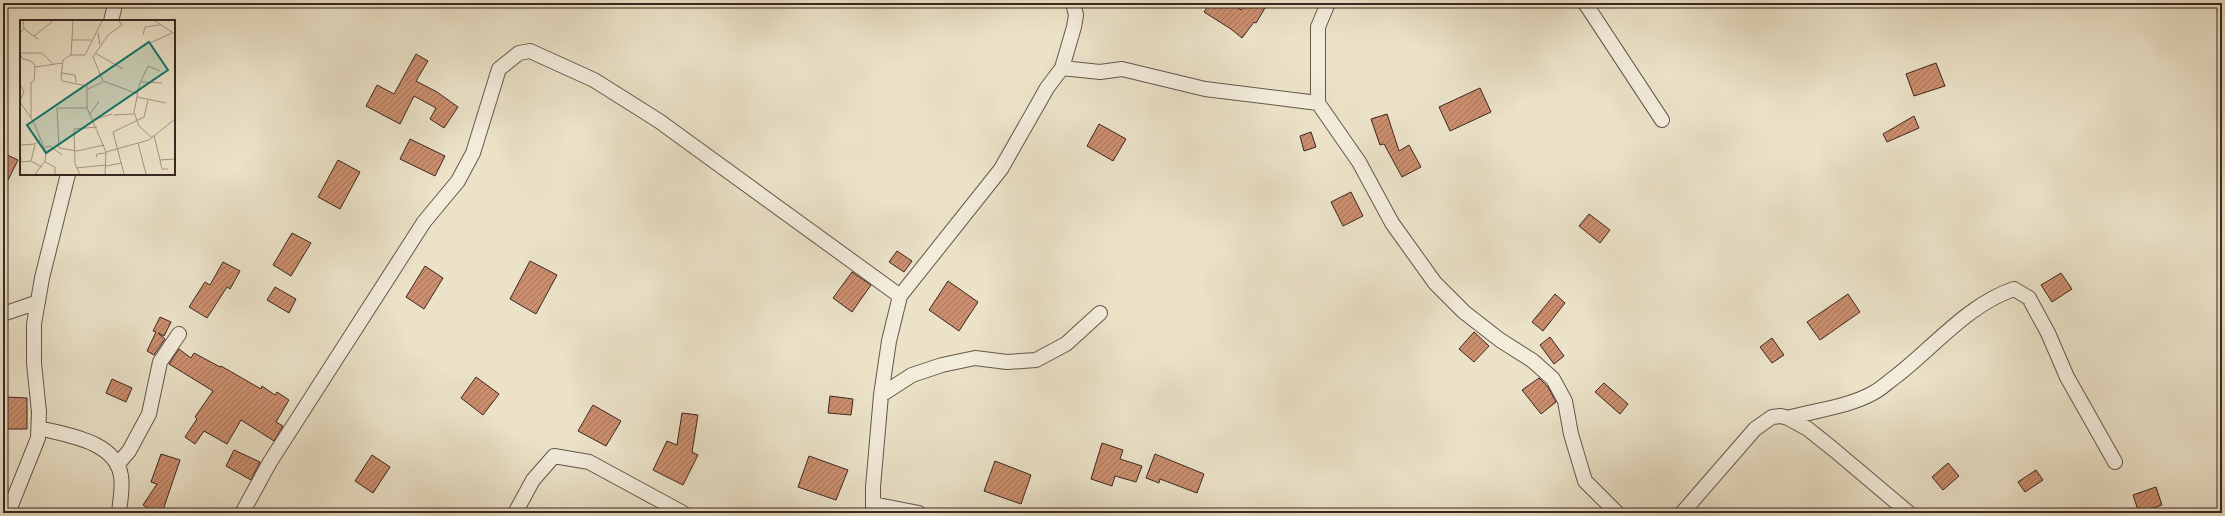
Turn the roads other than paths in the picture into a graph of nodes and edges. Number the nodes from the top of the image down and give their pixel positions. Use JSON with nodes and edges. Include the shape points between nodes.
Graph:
{"nodes":[{"id":1,"x":114,"y":3,"type":"edge"},
{"id":2,"x":1073,"y":3,"type":"edge"},
{"id":3,"x":1328,"y":3,"type":"edge"},
{"id":4,"x":1585,"y":3,"type":"edge"},
{"id":5,"x":111,"y":20,"type":"edge"},
{"id":6,"x":1062,"y":68,"type":"junction"},
{"id":7,"x":1318,"y":103,"type":"junction"},
{"id":8,"x":1662,"y":120,"type":"dead end"},
{"id":9,"x":68,"y":175,"type":"edge"},
{"id":10,"x":900,"y":296,"type":"junction"},
{"id":11,"x":38,"y":302,"type":"junction"},
{"id":12,"x":1100,"y":313,"type":"dead end"},
{"id":13,"x":3,"y":314,"type":"edge"},
{"id":14,"x":179,"y":334,"type":"dead end"},
{"id":15,"x":881,"y":395,"type":"junction"},
{"id":16,"x":1788,"y":418,"type":"junction"},
{"id":17,"x":38,"y":428,"type":"junction"},
{"id":18,"x":2115,"y":462,"type":"dead end"},
{"id":19,"x":117,"y":465,"type":"junction"},
{"id":20,"x":873,"y":509,"type":"edge"},
{"id":21,"x":8,"y":513,"type":"edge"},
{"id":22,"x":119,"y":513,"type":"edge"},
{"id":23,"x":242,"y":513,"type":"edge"},
{"id":24,"x":515,"y":513,"type":"edge"},
{"id":25,"x":683,"y":513,"type":"edge"},
{"id":26,"x":919,"y":513,"type":"edge"},
{"id":27,"x":1617,"y":513,"type":"edge"},
{"id":28,"x":1682,"y":513,"type":"edge"},
{"id":29,"x":1909,"y":513,"type":"edge"}],
"edges":[{"from":1,"to":5,"type":"street"},
{"from":2,"to":6,"type":"street","via":[[1076,15],[1074,27]]},
{"from":3,"to":7,"type":"street","via":[[1318,27]]},
{"from":4,"to":8,"type":"street"},
{"from":6,"to":7,"type":"street","via":[[1100,72],[1122,70],[1205,89]]},
{"from":6,"to":10,"type":"street","via":[[1047,88],[1001,169]]},
{"from":7,"to":27,"type":"street","via":[[1359,162],[1392,223],[1435,283],[1464,312],[1553,378],[1565,402],[1570,434],[1585,481]]},
{"from":9,"to":11,"type":"street"},
{"from":10,"to":15,"type":"street","via":[[889,341]]},
{"from":10,"to":23,"type":"street","via":[[659,121],[594,80],[530,51],[519,53],[499,69],[473,153],[458,182],[424,222],[270,462]]},
{"from":11,"to":13,"type":"street"},
{"from":11,"to":17,"type":"street","via":[[34,324]]},
{"from":12,"to":15,"type":"street","via":[[1066,344],[1036,360],[1007,362],[975,358],[942,365],[912,375]]},
{"from":14,"to":19,"type":"street","via":[[160,362],[149,414],[129,451]]},
{"from":15,"to":20,"type":"street"},
{"from":16,"to":18,"type":"street","via":[[1873,393],[1964,317],[1997,295],[2014,289],[2029,298],[2067,377]]},
{"from":16,"to":28,"type":"street","via":[[1772,418],[1755,429]]},
{"from":16,"to":29,"type":"street","via":[[1833,449]]},
{"from":17,"to":19,"type":"street","via":[[98,447],[114,458]]},
{"from":17,"to":21,"type":"street","via":[[38,438]]},
{"from":19,"to":22,"type":"street","via":[[121,475]]},
{"from":20,"to":26,"type":"street"},
{"from":24,"to":25,"type":"street","via":[[533,480],[554,456],[589,462]]}]}
